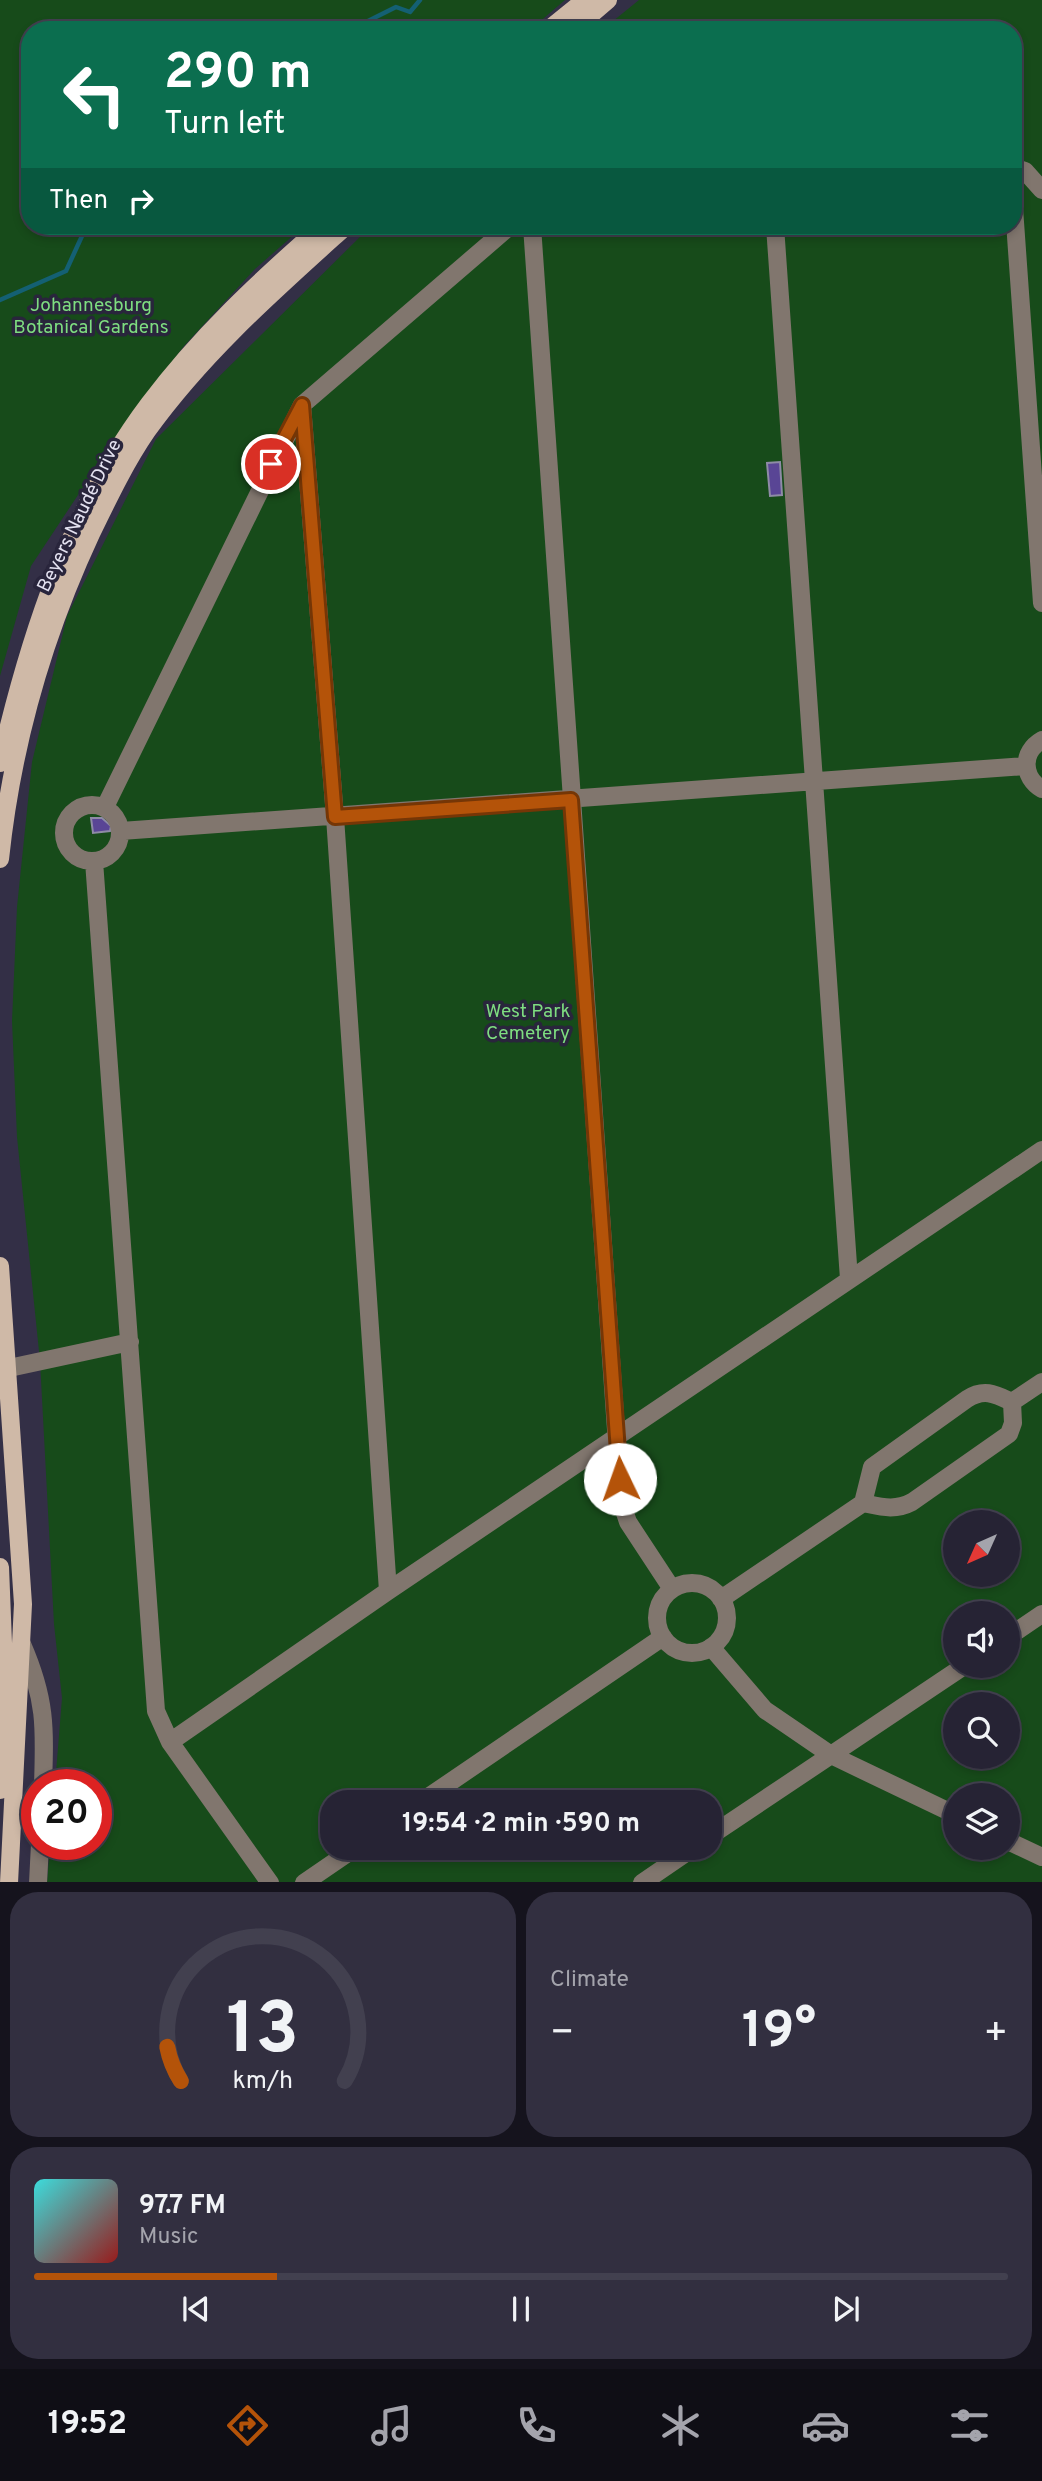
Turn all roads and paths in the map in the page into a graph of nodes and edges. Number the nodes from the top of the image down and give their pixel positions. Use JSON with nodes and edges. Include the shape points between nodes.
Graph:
{"nodes":[{"id":1,"x":585,"y":0,"type":"edge"},
{"id":2,"x":608,"y":0,"type":"edge"},
{"id":3,"x":559,"y":21,"type":"edge"},
{"id":4,"x":584,"y":21,"type":"edge"},
{"id":5,"x":1022,"y":170,"type":"edge"},
{"id":6,"x":1042,"y":190,"type":"edge"},
{"id":7,"x":312,"y":235,"type":"edge"},
{"id":8,"x":336,"y":235,"type":"edge"},
{"id":9,"x":500,"y":235,"type":"edge"},
{"id":10,"x":533,"y":235,"type":"edge"},
{"id":11,"x":776,"y":235,"type":"edge"},
{"id":12,"x":1016,"y":235,"type":"edge"},
{"id":13,"x":302,"y":405,"type":"junction"},
{"id":14,"x":1042,"y":603,"type":"edge"},
{"id":15,"x":1042,"y":740,"type":"edge"},
{"id":16,"x":0,"y":763,"type":"edge"},
{"id":17,"x":1026,"y":766,"type":"junction"},
{"id":18,"x":813,"y":780,"type":"junction"},
{"id":19,"x":1042,"y":789,"type":"edge"},
{"id":20,"x":571,"y":800,"type":"junction"},
{"id":21,"x":105,"y":807,"type":"junction"},
{"id":22,"x":335,"y":817,"type":"junction"},
{"id":23,"x":121,"y":831,"type":"junction"},
{"id":24,"x":0,"y":859,"type":"edge"},
{"id":25,"x":94,"y":861,"type":"junction"},
{"id":26,"x":1042,"y":1150,"type":"edge"},
{"id":27,"x":0,"y":1266,"type":"edge"},
{"id":28,"x":849,"y":1279,"type":"junction"},
{"id":29,"x":130,"y":1342,"type":"junction"},
{"id":30,"x":4,"y":1369,"type":"edge"},
{"id":31,"x":1042,"y":1382,"type":"edge"},
{"id":32,"x":1012,"y":1402,"type":"junction"},
{"id":33,"x":618,"y":1436,"type":"junction"},
{"id":34,"x":863,"y":1503,"type":"junction"},
{"id":35,"x":0,"y":1567,"type":"edge"},
{"id":36,"x":672,"y":1589,"type":"junction"},
{"id":37,"x":388,"y":1591,"type":"junction"},
{"id":38,"x":721,"y":1599,"type":"junction"},
{"id":39,"x":1042,"y":1614,"type":"edge"},
{"id":40,"x":1020,"y":1629,"type":"edge"},
{"id":41,"x":663,"y":1637,"type":"junction"},
{"id":42,"x":22,"y":1644,"type":"junction"},
{"id":43,"x":711,"y":1647,"type":"junction"},
{"id":44,"x":946,"y":1678,"type":"edge"},
{"id":45,"x":170,"y":1742,"type":"junction"},
{"id":46,"x":831,"y":1755,"type":"junction"},
{"id":47,"x":44,"y":1769,"type":"edge"},
{"id":48,"x":0,"y":1790,"type":"edge"},
{"id":49,"x":439,"y":1790,"type":"edge"},
{"id":50,"x":943,"y":1809,"type":"edge"},
{"id":51,"x":722,"y":1828,"type":"edge"},
{"id":52,"x":1020,"y":1847,"type":"edge"},
{"id":53,"x":1042,"y":1857,"type":"edge"},
{"id":54,"x":39,"y":1860,"type":"edge"},
{"id":55,"x":337,"y":1860,"type":"edge"},
{"id":56,"x":675,"y":1860,"type":"edge"},
{"id":57,"x":9,"y":1882,"type":"edge"},
{"id":58,"x":38,"y":1882,"type":"edge"},
{"id":59,"x":270,"y":1882,"type":"edge"},
{"id":60,"x":304,"y":1882,"type":"edge"},
{"id":61,"x":642,"y":1882,"type":"edge"}],
"edges":[{"from":1,"to":3,"type":"main road"},
{"from":2,"to":4,"type":"main road"},
{"from":5,"to":6,"type":"lane"},
{"from":7,"to":16,"type":"main road","name":"Beyers Naudé Drive","via":[[191,351],[147,406],[104,474],[44,603]]},
{"from":8,"to":24,"type":"main road","name":"Beyers Naudé Drive","via":[[237,324],[210,355],[146,432],[106,502],[40,657]]},
{"from":9,"to":13,"type":"lane"},
{"from":10,"to":20,"type":"lane"},
{"from":11,"to":18,"type":"lane"},
{"from":12,"to":14,"type":"lane"},
{"from":13,"to":21,"type":"lane"},
{"from":13,"to":22,"type":"lane"},
{"from":15,"to":17,"type":"lane","via":[[1029,752]]},
{"from":17,"to":18,"type":"lane"},
{"from":17,"to":19,"type":"lane","via":[[1030,779]]},
{"from":18,"to":20,"type":"lane"},
{"from":18,"to":28,"type":"lane"},
{"from":20,"to":22,"type":"lane"},
{"from":20,"to":33,"type":"lane"},
{"from":21,"to":23,"type":"lane","via":[[116,817]]},
{"from":21,"to":25,"type":"lane","via":[[83,806],[71,814],[64,827],[65,842],[73,854]]},
{"from":22,"to":23,"type":"lane"},
{"from":22,"to":37,"type":"lane"},
{"from":23,"to":25,"type":"lane","via":[[114,852]]},
{"from":25,"to":29,"type":"lane"},
{"from":26,"to":28,"type":"lane"},
{"from":27,"to":30,"type":"main road"},
{"from":28,"to":33,"type":"lane"},
{"from":29,"to":30,"type":"lane"},
{"from":29,"to":45,"type":"lane","via":[[156,1711]]},
{"from":30,"to":42,"type":"main road","via":[[22,1580]]},
{"from":31,"to":32,"type":"lane"},
{"from":32,"to":34,"type":"lane","via":[[1009,1434],[912,1502],[889,1509]]},
{"from":32,"to":34,"type":"lane","via":[[990,1392],[967,1399],[872,1467]]},
{"from":33,"to":36,"type":"lane","via":[[621,1501],[628,1522]]},
{"from":33,"to":37,"type":"lane"},
{"from":34,"to":38,"type":"lane"},
{"from":35,"to":48,"type":"main road","via":[[5,1693]]},
{"from":36,"to":38,"type":"lane","via":[[699,1584]]},
{"from":36,"to":41,"type":"lane","via":[[657,1611]]},
{"from":37,"to":45,"type":"lane"},
{"from":38,"to":43,"type":"lane","via":[[726,1625]]},
{"from":39,"to":40,"type":"lane"},
{"from":41,"to":43,"type":"lane","via":[[685,1652]]},
{"from":41,"to":49,"type":"lane"},
{"from":42,"to":47,"type":"lane","via":[[43,1702]]},
{"from":42,"to":57,"type":"main road"},
{"from":43,"to":46,"type":"lane","via":[[765,1710]]},
{"from":44,"to":46,"type":"lane"},
{"from":45,"to":59,"type":"lane"},
{"from":46,"to":50,"type":"lane"},
{"from":46,"to":51,"type":"lane"},
{"from":52,"to":53,"type":"lane"},
{"from":54,"to":58,"type":"lane"},
{"from":55,"to":60,"type":"lane"},
{"from":56,"to":61,"type":"lane"}]}
